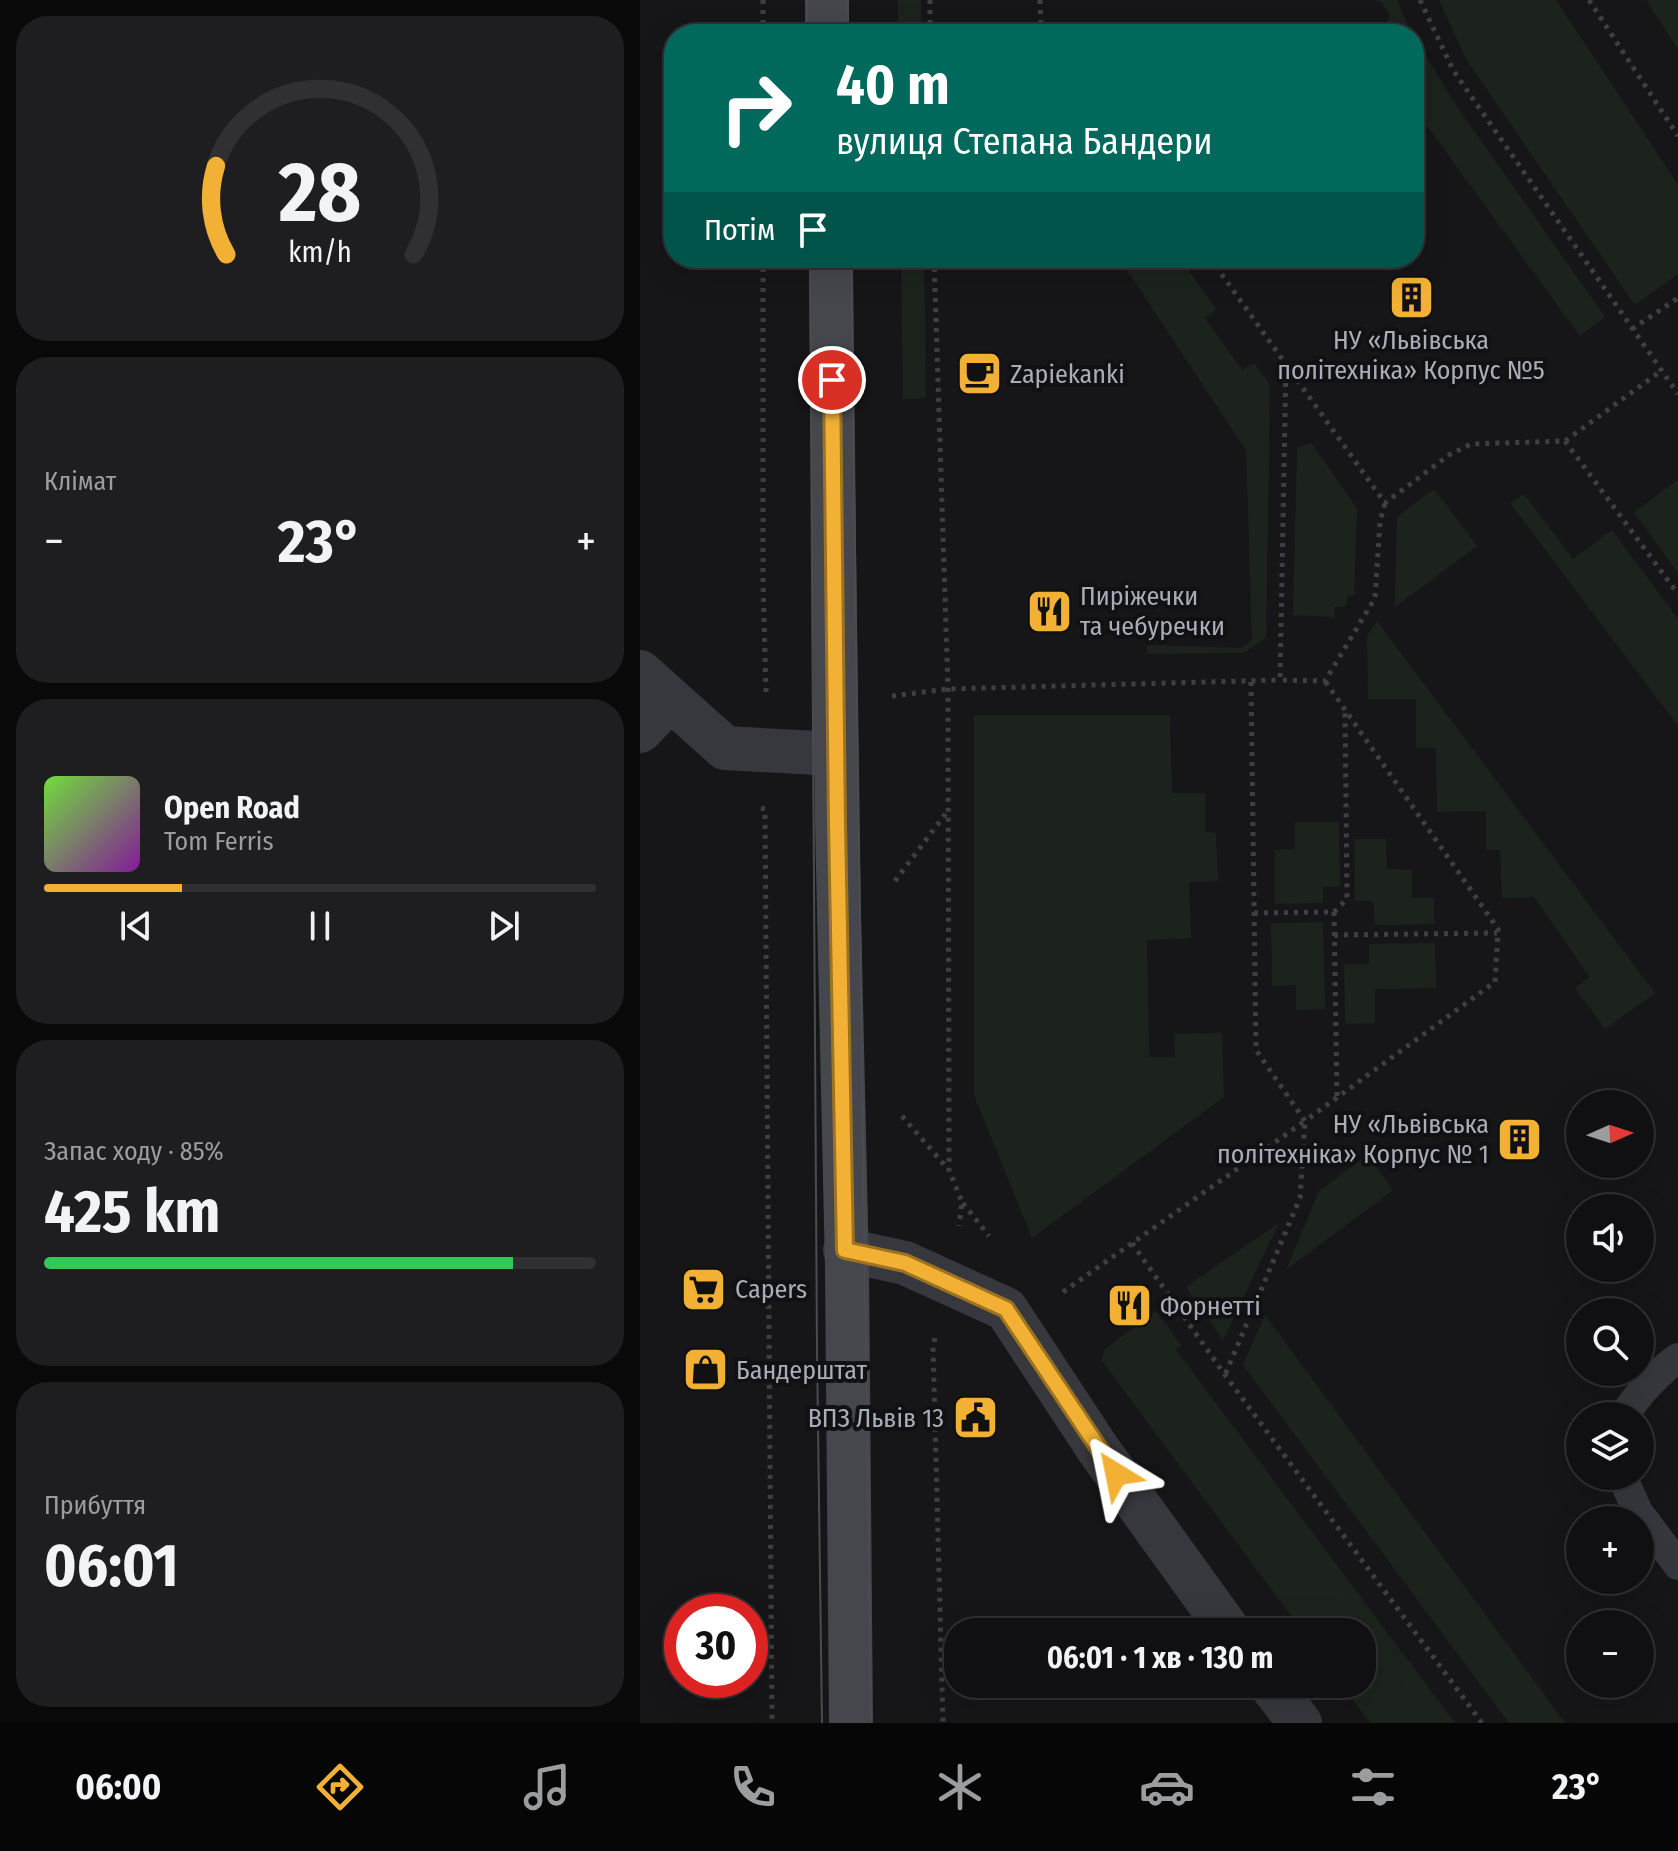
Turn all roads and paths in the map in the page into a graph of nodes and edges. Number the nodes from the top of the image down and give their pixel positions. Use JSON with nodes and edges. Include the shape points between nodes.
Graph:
{"nodes":[{"id":1,"x":763,"y":0,"type":"edge"},
{"id":2,"x":827,"y":0,"type":"edge"},
{"id":3,"x":930,"y":0,"type":"edge"},
{"id":4,"x":1040,"y":0,"type":"edge"},
{"id":5,"x":1420,"y":0,"type":"edge"},
{"id":6,"x":1589,"y":0,"type":"edge"},
{"id":7,"x":763,"y":24,"type":"edge"},
{"id":8,"x":827,"y":24,"type":"edge"},
{"id":9,"x":930,"y":24,"type":"edge"},
{"id":10,"x":1041,"y":24,"type":"edge"},
{"id":11,"x":1678,"y":136,"type":"edge"},
{"id":12,"x":763,"y":268,"type":"edge"},
{"id":13,"x":831,"y":268,"type":"edge"},
{"id":14,"x":934,"y":268,"type":"edge"},
{"id":15,"x":1217,"y":268,"type":"edge"},
{"id":16,"x":1678,"y":298,"type":"edge"},
{"id":17,"x":1632,"y":329,"type":"junction"},
{"id":18,"x":1286,"y":362,"type":"junction"},
{"id":19,"x":1661,"y":371,"type":"junction"},
{"id":20,"x":1678,"y":394,"type":"edge"},
{"id":21,"x":763,"y":412,"type":"junction"},
{"id":22,"x":771,"y":414,"type":"dead end"},
{"id":23,"x":1565,"y":441,"type":"junction"},
{"id":24,"x":1385,"y":503,"type":"junction"},
{"id":25,"x":773,"y":577,"type":"dead end"},
{"id":26,"x":763,"y":580,"type":"junction"},
{"id":27,"x":1678,"y":594,"type":"edge"},
{"id":28,"x":1280,"y":680,"type":"junction"},
{"id":29,"x":1325,"y":681,"type":"junction"},
{"id":30,"x":1251,"y":682,"type":"junction"},
{"id":31,"x":655,"y":686,"type":"edge"},
{"id":32,"x":948,"y":689,"type":"junction"},
{"id":33,"x":891,"y":696,"type":"dead end"},
{"id":34,"x":766,"y":700,"type":"dead end"},
{"id":35,"x":1345,"y":710,"type":"junction"},
{"id":36,"x":640,"y":731,"type":"edge"},
{"id":37,"x":836,"y":754,"type":"junction"},
{"id":38,"x":765,"y":809,"type":"dead end"},
{"id":39,"x":947,"y":811,"type":"junction"},
{"id":40,"x":889,"y":889,"type":"dead end"},
{"id":41,"x":1334,"y":912,"type":"junction"},
{"id":42,"x":1254,"y":913,"type":"junction"},
{"id":43,"x":1497,"y":933,"type":"junction"},
{"id":44,"x":1334,"y":935,"type":"junction"},
{"id":45,"x":1337,"y":1098,"type":"junction"},
{"id":46,"x":893,"y":1106,"type":"dead end"},
{"id":47,"x":1305,"y":1121,"type":"junction"},
{"id":48,"x":949,"y":1170,"type":"junction"},
{"id":49,"x":959,"y":1229,"type":"dead end"},
{"id":50,"x":1132,"y":1243,"type":"junction"},
{"id":51,"x":845,"y":1250,"type":"junction"},
{"id":52,"x":1057,"y":1296,"type":"dead end"},
{"id":53,"x":935,"y":1334,"type":"dead end"},
{"id":54,"x":1678,"y":1358,"type":"edge"},
{"id":55,"x":1225,"y":1375,"type":"junction"},
{"id":56,"x":1633,"y":1402,"type":"edge"},
{"id":57,"x":1628,"y":1490,"type":"edge"},
{"id":58,"x":1678,"y":1565,"type":"edge"},
{"id":59,"x":1220,"y":1618,"type":"edge"},
{"id":60,"x":1281,"y":1698,"type":"edge"},
{"id":61,"x":772,"y":1723,"type":"edge"},
{"id":62,"x":851,"y":1723,"type":"edge"},
{"id":63,"x":943,"y":1723,"type":"edge"},
{"id":64,"x":1300,"y":1723,"type":"edge"},
{"id":65,"x":1482,"y":1723,"type":"edge"}],
"edges":[{"from":1,"to":7,"type":"path"},
{"from":2,"to":8,"type":"main road"},
{"from":3,"to":9,"type":"path"},
{"from":4,"to":10,"type":"path"},
{"from":5,"to":17,"type":"path","via":[[1453,70]]},
{"from":6,"to":11,"type":"path"},
{"from":12,"to":21,"type":"path"},
{"from":13,"to":37,"type":"main road"},
{"from":14,"to":32,"type":"path"},
{"from":15,"to":18,"type":"path"},
{"from":16,"to":17,"type":"path"},
{"from":17,"to":19,"type":"path"},
{"from":18,"to":24,"type":"path"},
{"from":18,"to":28,"type":"path"},
{"from":19,"to":20,"type":"path"},
{"from":19,"to":23,"type":"path"},
{"from":21,"to":22,"type":"path"},
{"from":21,"to":26,"type":"path"},
{"from":23,"to":24,"type":"path","via":[[1471,444]]},
{"from":23,"to":27,"type":"path"},
{"from":24,"to":29,"type":"path","via":[[1375,598]]},
{"from":25,"to":26,"type":"path"},
{"from":26,"to":34,"type":"path"},
{"from":28,"to":29,"type":"path"},
{"from":28,"to":30,"type":"path"},
{"from":29,"to":35,"type":"path"},
{"from":30,"to":32,"type":"path"},
{"from":30,"to":42,"type":"path"},
{"from":31,"to":36,"type":"street"},
{"from":31,"to":37,"type":"street","via":[[725,748]]},
{"from":32,"to":33,"type":"path"},
{"from":32,"to":39,"type":"path"},
{"from":35,"to":41,"type":"path","via":[[1347,899]]},
{"from":35,"to":43,"type":"path"},
{"from":37,"to":51,"type":"main road"},
{"from":38,"to":61,"type":"path"},
{"from":39,"to":40,"type":"path"},
{"from":39,"to":48,"type":"path"},
{"from":41,"to":42,"type":"path"},
{"from":41,"to":44,"type":"path"},
{"from":42,"to":47,"type":"path","via":[[1256,1050]]},
{"from":43,"to":44,"type":"path"},
{"from":43,"to":45,"type":"path","via":[[1495,982]]},
{"from":44,"to":45,"type":"path"},
{"from":45,"to":47,"type":"path"},
{"from":46,"to":48,"type":"path"},
{"from":47,"to":50,"type":"path"},
{"from":47,"to":55,"type":"path","via":[[1300,1198]]},
{"from":48,"to":49,"type":"path","via":[[962,1202]]},
{"from":50,"to":52,"type":"path"},
{"from":50,"to":55,"type":"path"},
{"from":51,"to":59,"type":"street","via":[[905,1263],[1006,1309],[1098,1449]]},
{"from":51,"to":62,"type":"main road"},
{"from":53,"to":63,"type":"path"},
{"from":54,"to":56,"type":"lane"},
{"from":55,"to":65,"type":"path"},
{"from":57,"to":58,"type":"lane","via":[[1638,1512]]},
{"from":60,"to":64,"type":"street"}]}
